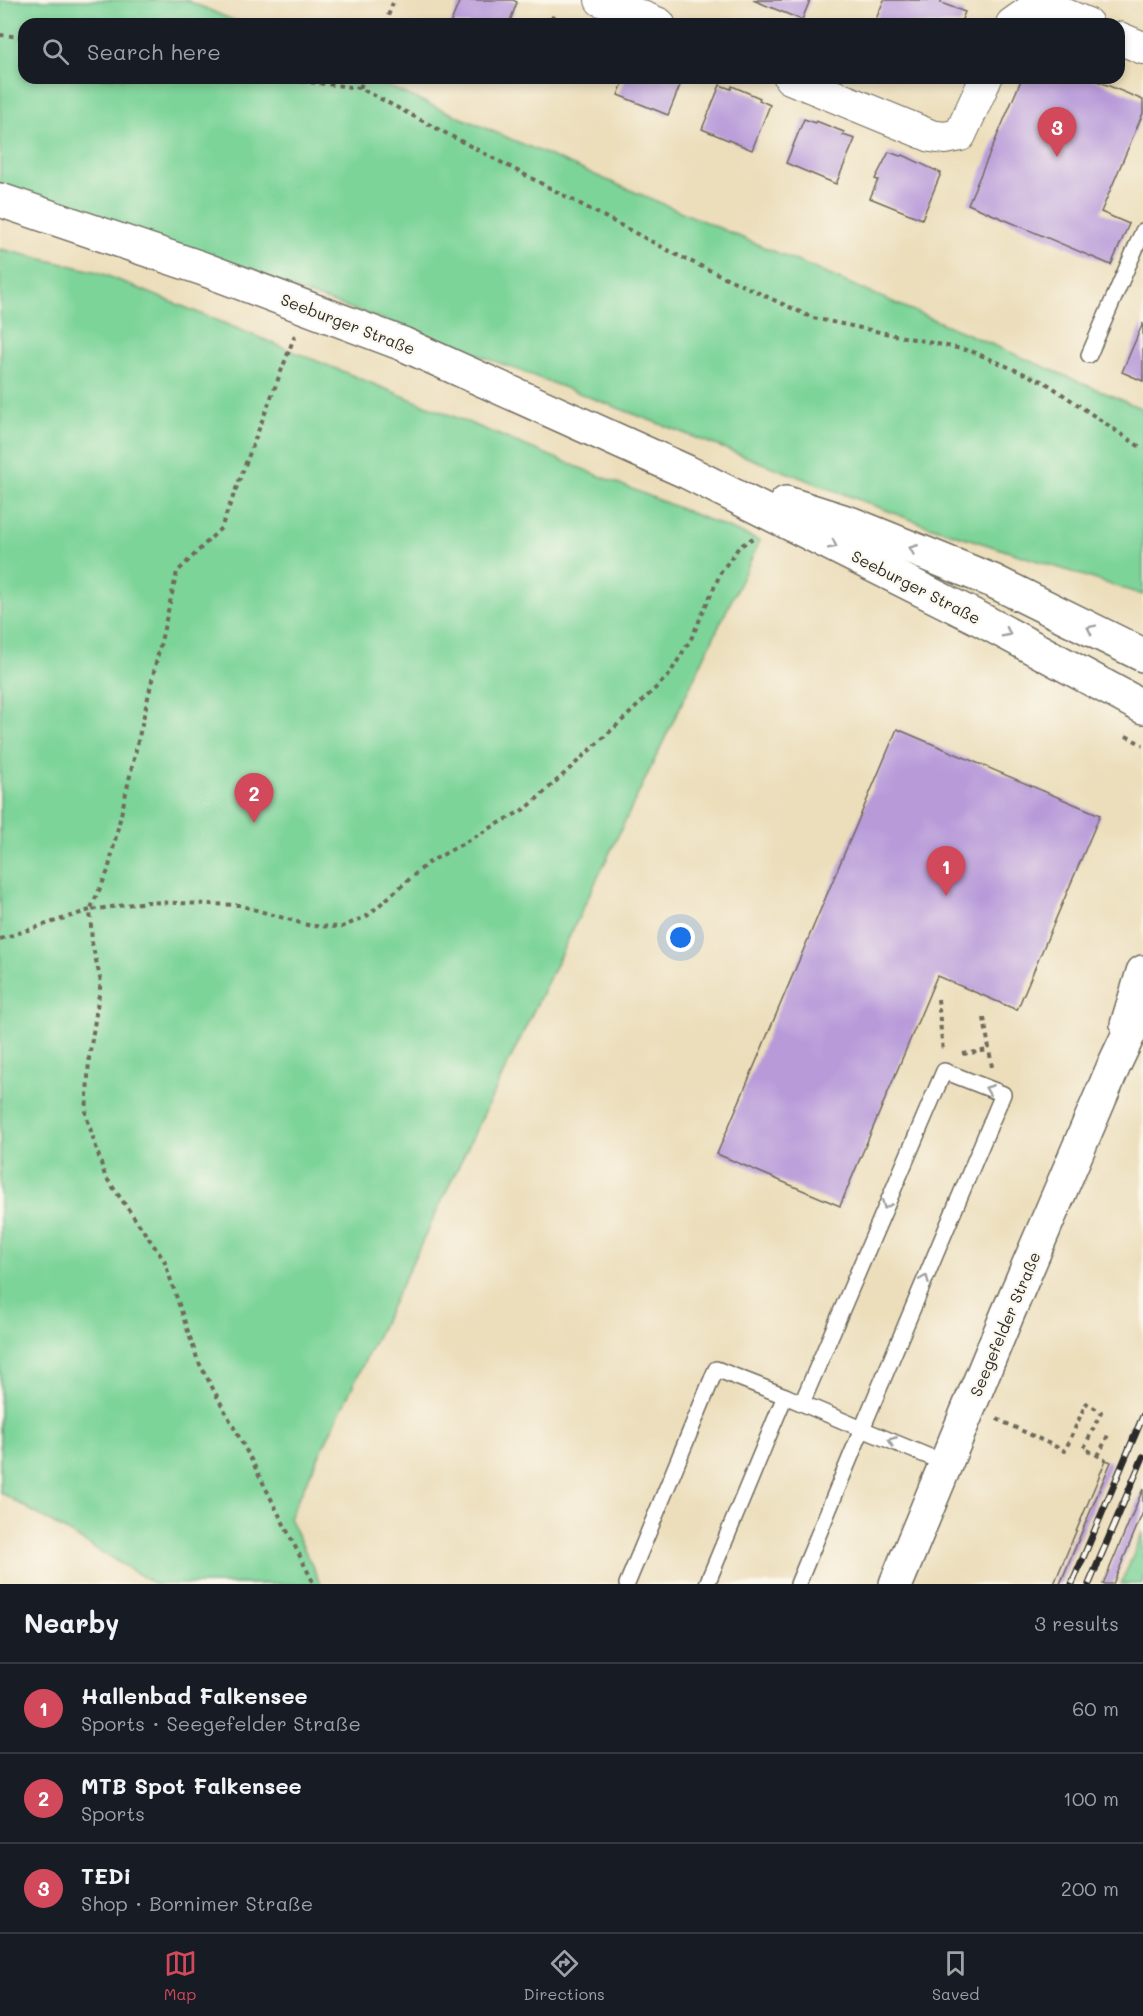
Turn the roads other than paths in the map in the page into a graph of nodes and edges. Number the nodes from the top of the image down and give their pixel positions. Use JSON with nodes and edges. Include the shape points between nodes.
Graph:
{"nodes":[{"id":1,"x":601,"y":0,"type":"edge"},
{"id":2,"x":1065,"y":12,"type":"edge"},
{"id":3,"x":644,"y":18,"type":"edge"},
{"id":4,"x":1020,"y":18,"type":"edge"},
{"id":5,"x":1125,"y":40,"type":"edge"},
{"id":6,"x":1143,"y":48,"type":"edge"},
{"id":7,"x":805,"y":84,"type":"edge"},
{"id":8,"x":983,"y":84,"type":"edge"},
{"id":9,"x":0,"y":200,"type":"edge"},
{"id":10,"x":1143,"y":231,"type":"edge"},
{"id":11,"x":1089,"y":355,"type":"dead end"},
{"id":12,"x":687,"y":472,"type":"junction"},
{"id":13,"x":1143,"y":655,"type":"edge"},
{"id":14,"x":1143,"y":707,"type":"edge"},
{"id":15,"x":1143,"y":972,"type":"edge"},
{"id":16,"x":1143,"y":1004,"type":"edge"},
{"id":17,"x":1115,"y":1064,"type":"junction"},
{"id":18,"x":785,"y":1396,"type":"junction"},
{"id":19,"x":802,"y":1403,"type":"junction"},
{"id":20,"x":862,"y":1429,"type":"junction"},
{"id":21,"x":946,"y":1464,"type":"junction"},
{"id":22,"x":627,"y":1584,"type":"edge"},
{"id":23,"x":707,"y":1584,"type":"edge"},
{"id":24,"x":798,"y":1584,"type":"edge"},
{"id":25,"x":896,"y":1584,"type":"edge"}],
"edges":[{"from":1,"to":3,"type":"street"},
{"from":2,"to":4,"type":"street","via":[[1029,12]]},
{"from":5,"to":6,"type":"street"},
{"from":7,"to":8,"type":"street","via":[[931,136],[945,138],[960,135]]},
{"from":9,"to":12,"type":"main road","name":"Seeburger Straße","via":[[201,268],[403,344]]},
{"from":10,"to":11,"type":"lane"},
{"from":13,"to":12,"type":"main road","name":"Seeburger Straße","one_way":true,"via":[[993,581],[852,524]]},
{"from":12,"to":14,"type":"main road","name":"Seeburger Straße","one_way":true,"via":[[978,618]]},
{"from":15,"to":17,"type":"main road","name":"Seegefelder Straße"},
{"from":16,"to":17,"type":"main road","name":"Seegefelder Straße"},
{"from":17,"to":21,"type":"main road","name":"Seegefelder Straße"},
{"from":18,"to":19,"type":"lane"},
{"from":18,"to":22,"type":"lane","via":[[716,1369]]},
{"from":18,"to":23,"type":"lane"},
{"from":19,"to":20,"type":"lane"},
{"from":20,"to":19,"type":"lane","one_way":true,"via":[[1003,1094],[944,1071]]},
{"from":21,"to":20,"type":"lane","one_way":true},
{"from":20,"to":24,"type":"lane"},
{"from":21,"to":25,"type":"main road","name":"Seegefelder Straße"}]}
